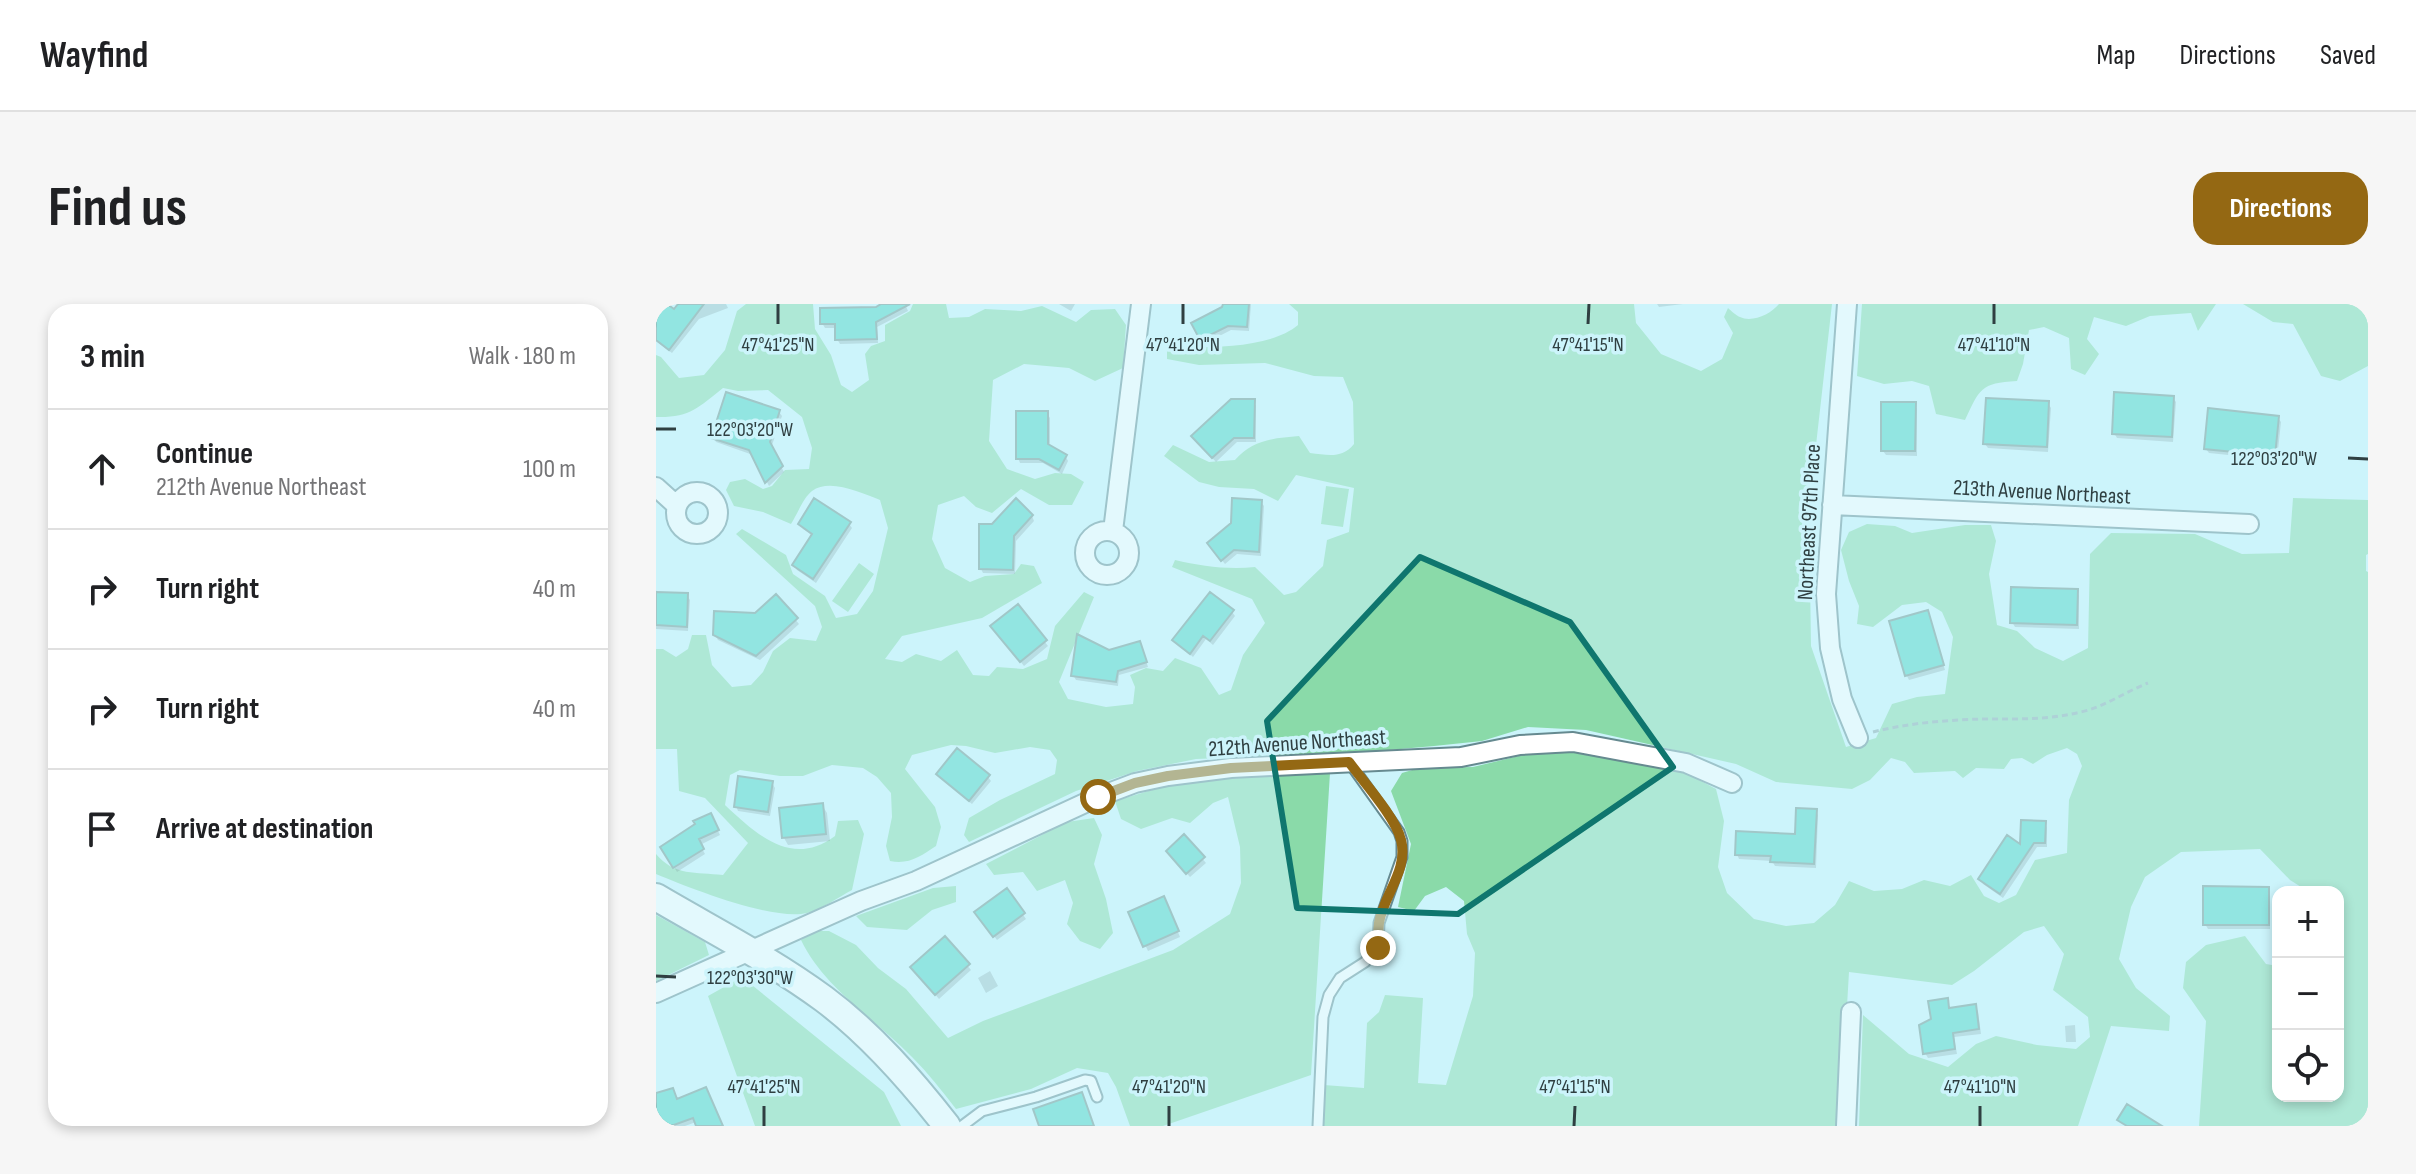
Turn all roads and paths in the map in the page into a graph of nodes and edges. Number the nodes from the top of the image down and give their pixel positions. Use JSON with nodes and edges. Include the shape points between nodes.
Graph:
{"nodes":[{"id":1,"x":1141,"y":304,"type":"edge"},
{"id":2,"x":1847,"y":304,"type":"edge"},
{"id":3,"x":656,"y":487,"type":"edge"},
{"id":4,"x":676,"y":505,"type":"dead end"},
{"id":5,"x":1832,"y":505,"type":"junction"},
{"id":6,"x":2249,"y":524,"type":"dead end"},
{"id":7,"x":1113,"y":531,"type":"dead end"},
{"id":8,"x":2148,"y":683,"type":"dead end"},
{"id":9,"x":1858,"y":738,"type":"joint"},
{"id":10,"x":1349,"y":762,"type":"junction"},
{"id":11,"x":1732,"y":783,"type":"dead end"},
{"id":12,"x":656,"y":897,"type":"edge"},
{"id":13,"x":751,"y":950,"type":"junction"},
{"id":14,"x":656,"y":993,"type":"edge"},
{"id":15,"x":1851,"y":1012,"type":"dead end"},
{"id":16,"x":1097,"y":1097,"type":"dead end"},
{"id":17,"x":947,"y":1126,"type":"edge"},
{"id":18,"x":962,"y":1126,"type":"edge"},
{"id":19,"x":1318,"y":1126,"type":"edge"},
{"id":20,"x":1846,"y":1126,"type":"edge"}],
"edges":[{"from":1,"to":7,"type":"street"},
{"from":2,"to":5,"type":"street","name":"Northeast 97th Place"},
{"from":3,"to":4,"type":"street"},
{"from":5,"to":6,"type":"street","name":"213th Avenue Northeast"},
{"from":5,"to":9,"type":"street","name":"Northeast 97th Place","via":[[1826,594],[1830,648]]},
{"from":8,"to":9,"type":"path","via":[[2079,713],[1899,726]]},
{"from":10,"to":11,"type":"street","name":"212th Avenue Northeast","via":[[1461,757],[1520,745],[1573,742],[1686,763]]},
{"from":10,"to":13,"type":"street","name":"212th Avenue Northeast","via":[[1231,768],[1135,783]]},
{"from":10,"to":19,"type":"lane","via":[[1399,832],[1402,857],[1379,923],[1378,948],[1340,978],[1329,995],[1323,1017]]},
{"from":12,"to":13,"type":"main road"},
{"from":13,"to":14,"type":"street","name":"212th Avenue Northeast"},
{"from":13,"to":17,"type":"main road","via":[[848,1019],[892,1059]]},
{"from":15,"to":20,"type":"street"},
{"from":16,"to":18,"type":"lane","via":[[1091,1081],[1085,1080],[982,1111]]}]}
